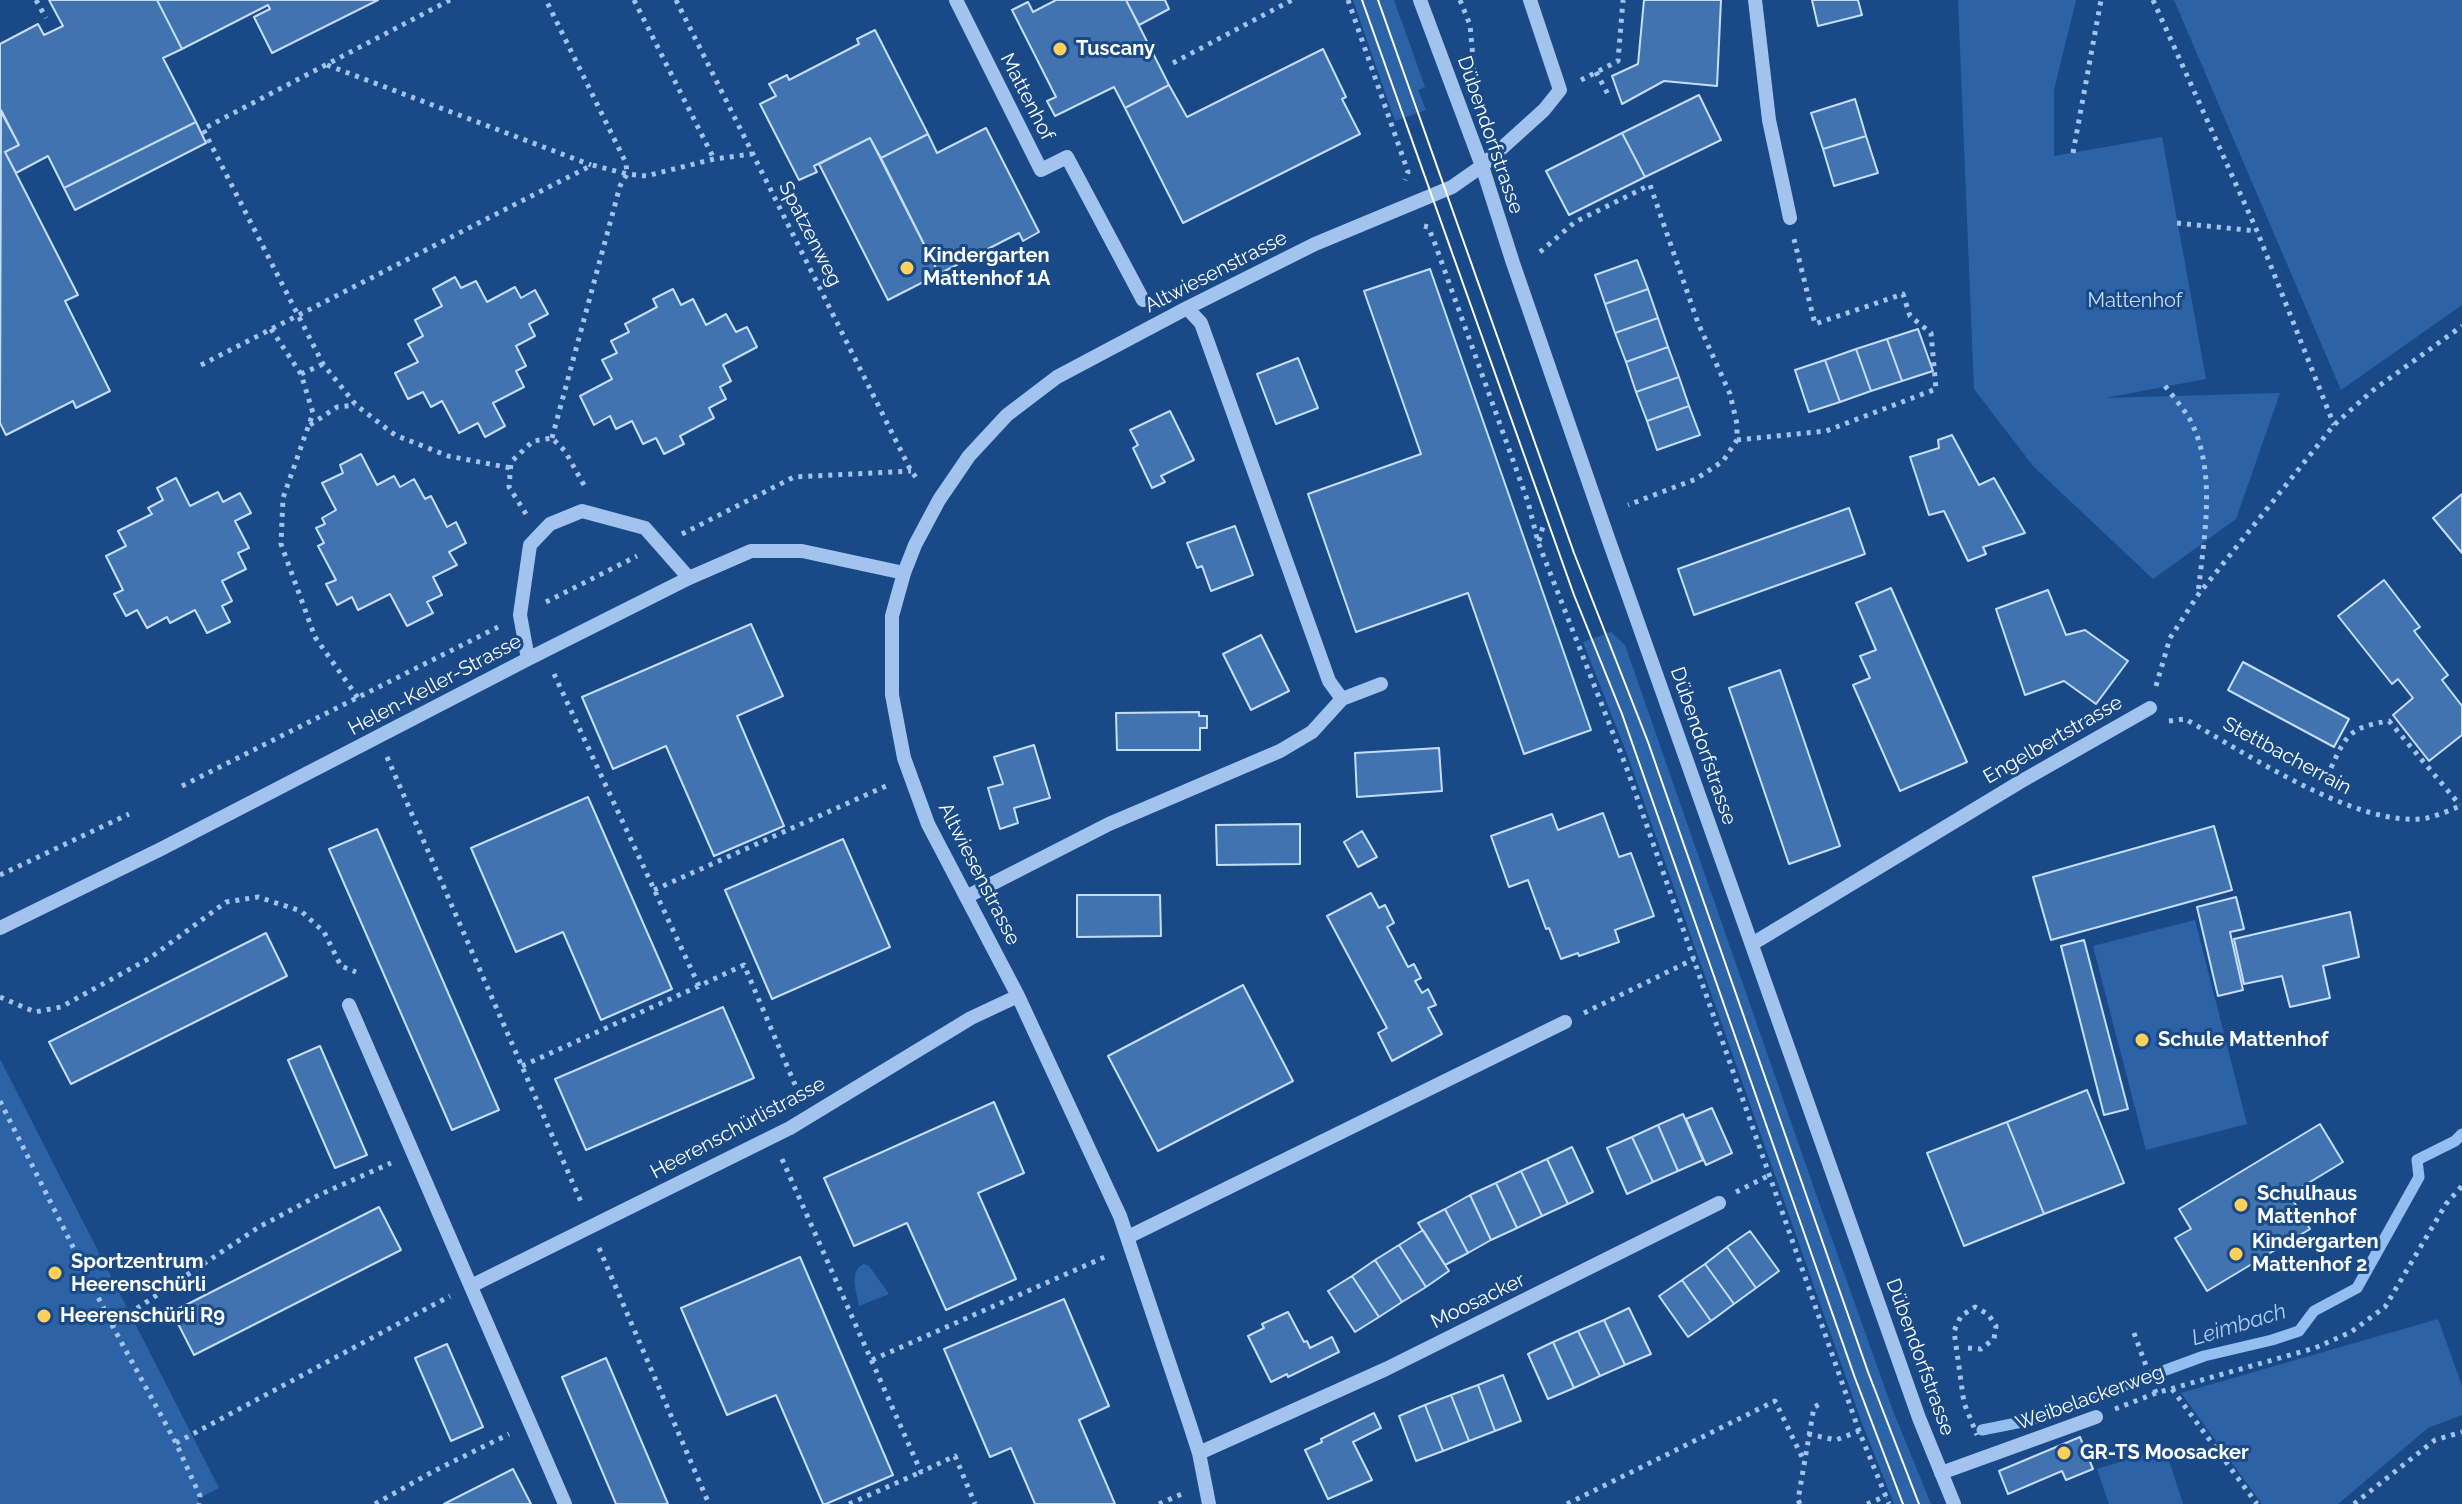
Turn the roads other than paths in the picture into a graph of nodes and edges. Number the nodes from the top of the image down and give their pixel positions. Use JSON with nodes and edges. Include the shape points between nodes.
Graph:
{"nodes":[{"id":1,"x":956,"y":0,"type":"edge"},
{"id":2,"x":1420,"y":0,"type":"edge"},
{"id":3,"x":1530,"y":0,"type":"edge"},
{"id":4,"x":1755,"y":0,"type":"edge"},
{"id":5,"x":1482,"y":166,"type":"junction"},
{"id":6,"x":1790,"y":218,"type":"road end"},
{"id":7,"x":1143,"y":300,"type":"dead end"},
{"id":8,"x":1187,"y":308,"type":"junction"},
{"id":9,"x":904,"y":573,"type":"junction"},
{"id":10,"x":689,"y":578,"type":"junction"},
{"id":11,"x":528,"y":659,"type":"junction"},
{"id":12,"x":1381,"y":684,"type":"dead end"},
{"id":13,"x":1342,"y":699,"type":"junction"},
{"id":14,"x":2150,"y":708,"type":"road end"},
{"id":15,"x":968,"y":896,"type":"junction"},
{"id":16,"x":0,"y":928,"type":"edge"},
{"id":17,"x":1752,"y":944,"type":"junction"},
{"id":18,"x":1018,"y":996,"type":"junction"},
{"id":19,"x":349,"y":1005,"type":"dead end"},
{"id":20,"x":1565,"y":1022,"type":"road end"},
{"id":21,"x":1719,"y":1203,"type":"road end"},
{"id":22,"x":1128,"y":1237,"type":"junction"},
{"id":23,"x":464,"y":1289,"type":"junction"},
{"id":24,"x":2096,"y":1417,"type":"road end"},
{"id":25,"x":1199,"y":1453,"type":"junction"},
{"id":26,"x":1941,"y":1473,"type":"junction"},
{"id":27,"x":565,"y":1504,"type":"edge"},
{"id":28,"x":1209,"y":1504,"type":"edge"},
{"id":29,"x":1954,"y":1504,"type":"edge"}],
"edges":[{"from":1,"to":7,"type":"street","name":"Mattenhof","via":[[1041,170],[1067,157]]},
{"from":2,"to":5,"type":"street","name":"Dübendorfstrasse"},
{"from":3,"to":5,"type":"street","name":"Altwiesenstrasse","via":[[1560,90]]},
{"from":4,"to":6,"type":"street","via":[[1769,120]]},
{"from":5,"to":8,"type":"street","name":"Altwiesenstrasse","via":[[1445,191],[1315,244]]},
{"from":5,"to":17,"type":"street","name":"Dübendorfstrasse"},
{"from":8,"to":9,"type":"street","name":"Altwiesenstrasse","via":[[1057,377],[1007,415],[969,456],[939,500]]},
{"from":8,"to":13,"type":"street","via":[[1201,323],[1329,681]]},
{"from":9,"to":10,"type":"street","name":"Helen-Keller-Strasse","via":[[802,551],[751,551]]},
{"from":9,"to":15,"type":"street","name":"Altwiesenstrasse","via":[[892,616],[892,695],[904,758],[928,824]]},
{"from":10,"to":11,"type":"street","name":"Helen-Keller-Strasse"},
{"from":10,"to":11,"type":"street","via":[[645,528],[582,511],[550,524],[530,545],[520,615]]},
{"from":11,"to":16,"type":"street","name":"Helen-Keller-Strasse"},
{"from":12,"to":13,"type":"street"},
{"from":13,"to":15,"type":"street","via":[[1312,732],[1280,751],[1109,824]]},
{"from":14,"to":17,"type":"street","name":"Engelbertstrasse"},
{"from":15,"to":18,"type":"street","name":"Altwiesenstrasse"},
{"from":17,"to":26,"type":"street","name":"Dübendorfstrasse"},
{"from":18,"to":22,"type":"street","name":"Altwiesenstrasse"},
{"from":18,"to":23,"type":"street","name":"Heerenschürlistrasse","via":[[971,1018],[790,1128]]},
{"from":19,"to":23,"type":"street"},
{"from":20,"to":22,"type":"street"},
{"from":21,"to":25,"type":"street","name":"Moosacker","via":[[1386,1369]]},
{"from":22,"to":25,"type":"street","name":"Altwiesenstrasse"},
{"from":23,"to":27,"type":"street"},
{"from":24,"to":26,"type":"street","name":"Weibelackerweg"},
{"from":25,"to":28,"type":"street","name":"Altwiesenstrasse"},
{"from":26,"to":29,"type":"street","name":"Dübendorfstrasse"}]}
